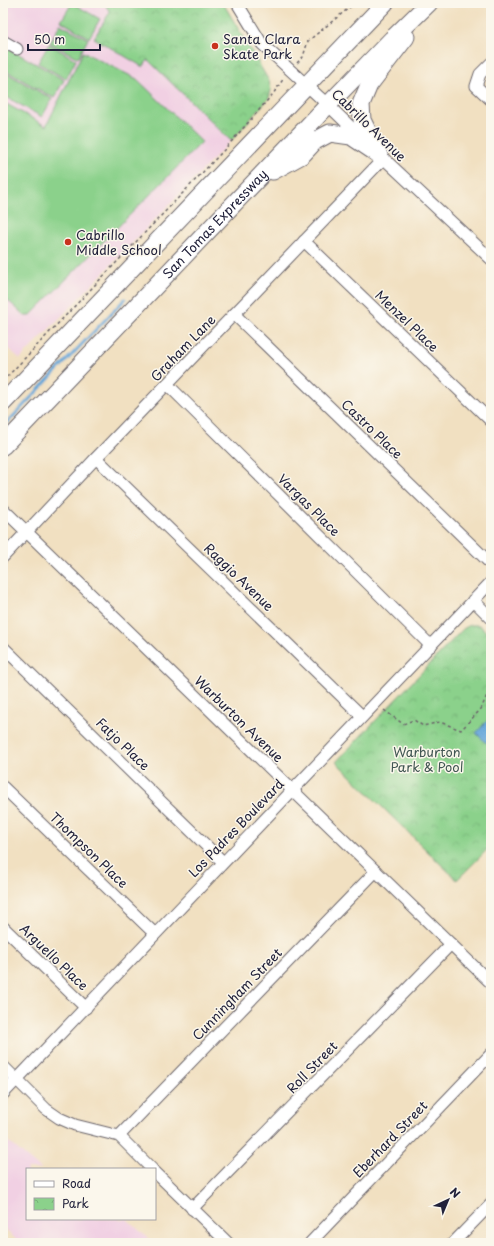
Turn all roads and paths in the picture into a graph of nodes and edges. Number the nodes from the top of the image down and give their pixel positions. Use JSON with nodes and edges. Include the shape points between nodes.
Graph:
{"nodes":[{"id":1,"x":238,"y":3,"type":"edge"},
{"id":2,"x":356,"y":3,"type":"edge"},
{"id":3,"x":385,"y":3,"type":"edge"},
{"id":4,"x":429,"y":3,"type":"edge"},
{"id":5,"x":433,"y":3,"type":"edge"},
{"id":6,"x":3,"y":41,"type":"edge"},
{"id":7,"x":17,"y":49,"type":"dead end"},
{"id":8,"x":491,"y":63,"type":"edge"},
{"id":9,"x":290,"y":71,"type":"junction"},
{"id":10,"x":306,"y":85,"type":"junction"},
{"id":11,"x":491,"y":100,"type":"edge"},
{"id":12,"x":328,"y":105,"type":"junction"},
{"id":13,"x":381,"y":157,"type":"junction"},
{"id":14,"x":258,"y":179,"type":"junction"},
{"id":15,"x":304,"y":241,"type":"junction"},
{"id":16,"x":491,"y":259,"type":"edge"},
{"id":17,"x":234,"y":314,"type":"junction"},
{"id":18,"x":3,"y":381,"type":"edge"},
{"id":19,"x":168,"y":384,"type":"junction"},
{"id":20,"x":3,"y":403,"type":"edge"},
{"id":21,"x":491,"y":421,"type":"edge"},
{"id":22,"x":3,"y":446,"type":"edge"},
{"id":23,"x":96,"y":458,"type":"junction"},
{"id":24,"x":3,"y":509,"type":"edge"},
{"id":25,"x":27,"y":532,"type":"junction"},
{"id":26,"x":3,"y":558,"type":"edge"},
{"id":27,"x":491,"y":564,"type":"edge"},
{"id":28,"x":491,"y":582,"type":"edge"},
{"id":29,"x":473,"y":600,"type":"junction"},
{"id":30,"x":491,"y":618,"type":"edge"},
{"id":31,"x":431,"y":646,"type":"junction"},
{"id":32,"x":3,"y":647,"type":"edge"},
{"id":33,"x":491,"y":691,"type":"edge"},
{"id":34,"x":383,"y":710,"type":"dead end"},
{"id":35,"x":362,"y":716,"type":"junction"},
{"id":36,"x":3,"y":787,"type":"edge"},
{"id":37,"x":292,"y":790,"type":"junction"},
{"id":38,"x":223,"y":862,"type":"junction"},
{"id":39,"x":376,"y":871,"type":"junction"},
{"id":40,"x":3,"y":927,"type":"edge"},
{"id":41,"x":155,"y":934,"type":"junction"},
{"id":42,"x":451,"y":944,"type":"junction"},
{"id":43,"x":491,"y":983,"type":"edge"},
{"id":44,"x":86,"y":1008,"type":"junction"},
{"id":45,"x":491,"y":1054,"type":"edge"},
{"id":46,"x":3,"y":1066,"type":"edge"},
{"id":47,"x":17,"y":1080,"type":"junction"},
{"id":48,"x":3,"y":1094,"type":"edge"},
{"id":49,"x":119,"y":1136,"type":"junction"},
{"id":50,"x":151,"y":1168,"type":"edge"},
{"id":51,"x":156,"y":1173,"type":"edge"},
{"id":52,"x":491,"y":1204,"type":"edge"},
{"id":53,"x":192,"y":1209,"type":"junction"},
{"id":54,"x":228,"y":1243,"type":"edge"},
{"id":55,"x":310,"y":1243,"type":"edge"},
{"id":56,"x":453,"y":1243,"type":"edge"}],
"edges":[{"from":1,"to":9,"type":"street","name":"Cabrillo Avenue","via":[[262,44]]},
{"from":2,"to":9,"type":"path","via":[[308,41],[303,57]]},
{"from":3,"to":10,"type":"highway"},
{"from":4,"to":12,"type":"highway","name":"San Tomas Expressway"},
{"from":5,"to":13,"type":"highway","via":[[364,95],[361,104],[362,120]]},
{"from":6,"to":7,"type":"street"},
{"from":8,"to":11,"type":"street","via":[[480,74],[476,86]]},
{"from":9,"to":10,"type":"street","name":"Cabrillo Avenue"},
{"from":9,"to":18,"type":"path","via":[[224,150]]},
{"from":10,"to":12,"type":"street","name":"Cabrillo Avenue"},
{"from":10,"to":20,"type":"highway"},
{"from":12,"to":13,"type":"street","name":"Cabrillo Avenue"},
{"from":12,"to":14,"type":"highway","name":"San Tomas Expressway"},
{"from":13,"to":14,"type":"highway","via":[[351,136],[330,133],[315,141],[302,155]]},
{"from":13,"to":15,"type":"street","name":"Graham Lane"},
{"from":13,"to":16,"type":"street","name":"Cabrillo Avenue"},
{"from":14,"to":22,"type":"highway","name":"San Tomas Expressway"},
{"from":15,"to":17,"type":"street","name":"Graham Lane"},
{"from":15,"to":21,"type":"street","name":"Menzel Place"},
{"from":17,"to":19,"type":"street","name":"Graham Lane"},
{"from":17,"to":27,"type":"street","name":"Castro Place"},
{"from":19,"to":23,"type":"street","name":"Graham Lane"},
{"from":19,"to":31,"type":"street","name":"Vargas Place"},
{"from":23,"to":25,"type":"street","name":"Graham Lane"},
{"from":23,"to":35,"type":"street","name":"Raggio Avenue"},
{"from":24,"to":25,"type":"street","name":"Warburton Avenue"},
{"from":25,"to":26,"type":"street","name":"Graham Lane"},
{"from":25,"to":37,"type":"street","name":"Warburton Avenue"},
{"from":28,"to":29,"type":"street","name":"Los Padres Boulevard"},
{"from":29,"to":30,"type":"street"},
{"from":29,"to":31,"type":"street","name":"Los Padres Boulevard"},
{"from":31,"to":35,"type":"street","name":"Los Padres Boulevard"},
{"from":32,"to":38,"type":"street","name":"Fatjo Place"},
{"from":33,"to":34,"type":"path","via":[[481,709],[461,730],[440,722],[423,726],[414,720],[403,724]]},
{"from":35,"to":37,"type":"street","name":"Los Padres Boulevard"},
{"from":36,"to":41,"type":"street","name":"Thompson Place"},
{"from":37,"to":38,"type":"street","name":"Los Padres Boulevard"},
{"from":37,"to":39,"type":"street","name":"Warburton Avenue"},
{"from":38,"to":41,"type":"street","name":"Los Padres Boulevard"},
{"from":39,"to":42,"type":"street","name":"Warburton Avenue"},
{"from":39,"to":49,"type":"street","name":"Cunningham Street"},
{"from":40,"to":44,"type":"street","name":"Arguello Place"},
{"from":41,"to":44,"type":"street","name":"Los Padres Boulevard"},
{"from":42,"to":43,"type":"street","name":"Warburton Avenue"},
{"from":42,"to":53,"type":"street","name":"Roll Street"},
{"from":44,"to":47,"type":"street","name":"Los Padres Boulevard"},
{"from":45,"to":55,"type":"street","name":"Eberhard Street"},
{"from":46,"to":47,"type":"street"},
{"from":47,"to":48,"type":"street","name":"Los Padres Boulevard"},
{"from":47,"to":49,"type":"street","via":[[46,1109],[59,1118],[75,1125]]},
{"from":49,"to":50,"type":"street"},
{"from":51,"to":53,"type":"street"},
{"from":52,"to":56,"type":"street"},
{"from":53,"to":54,"type":"street"}]}
